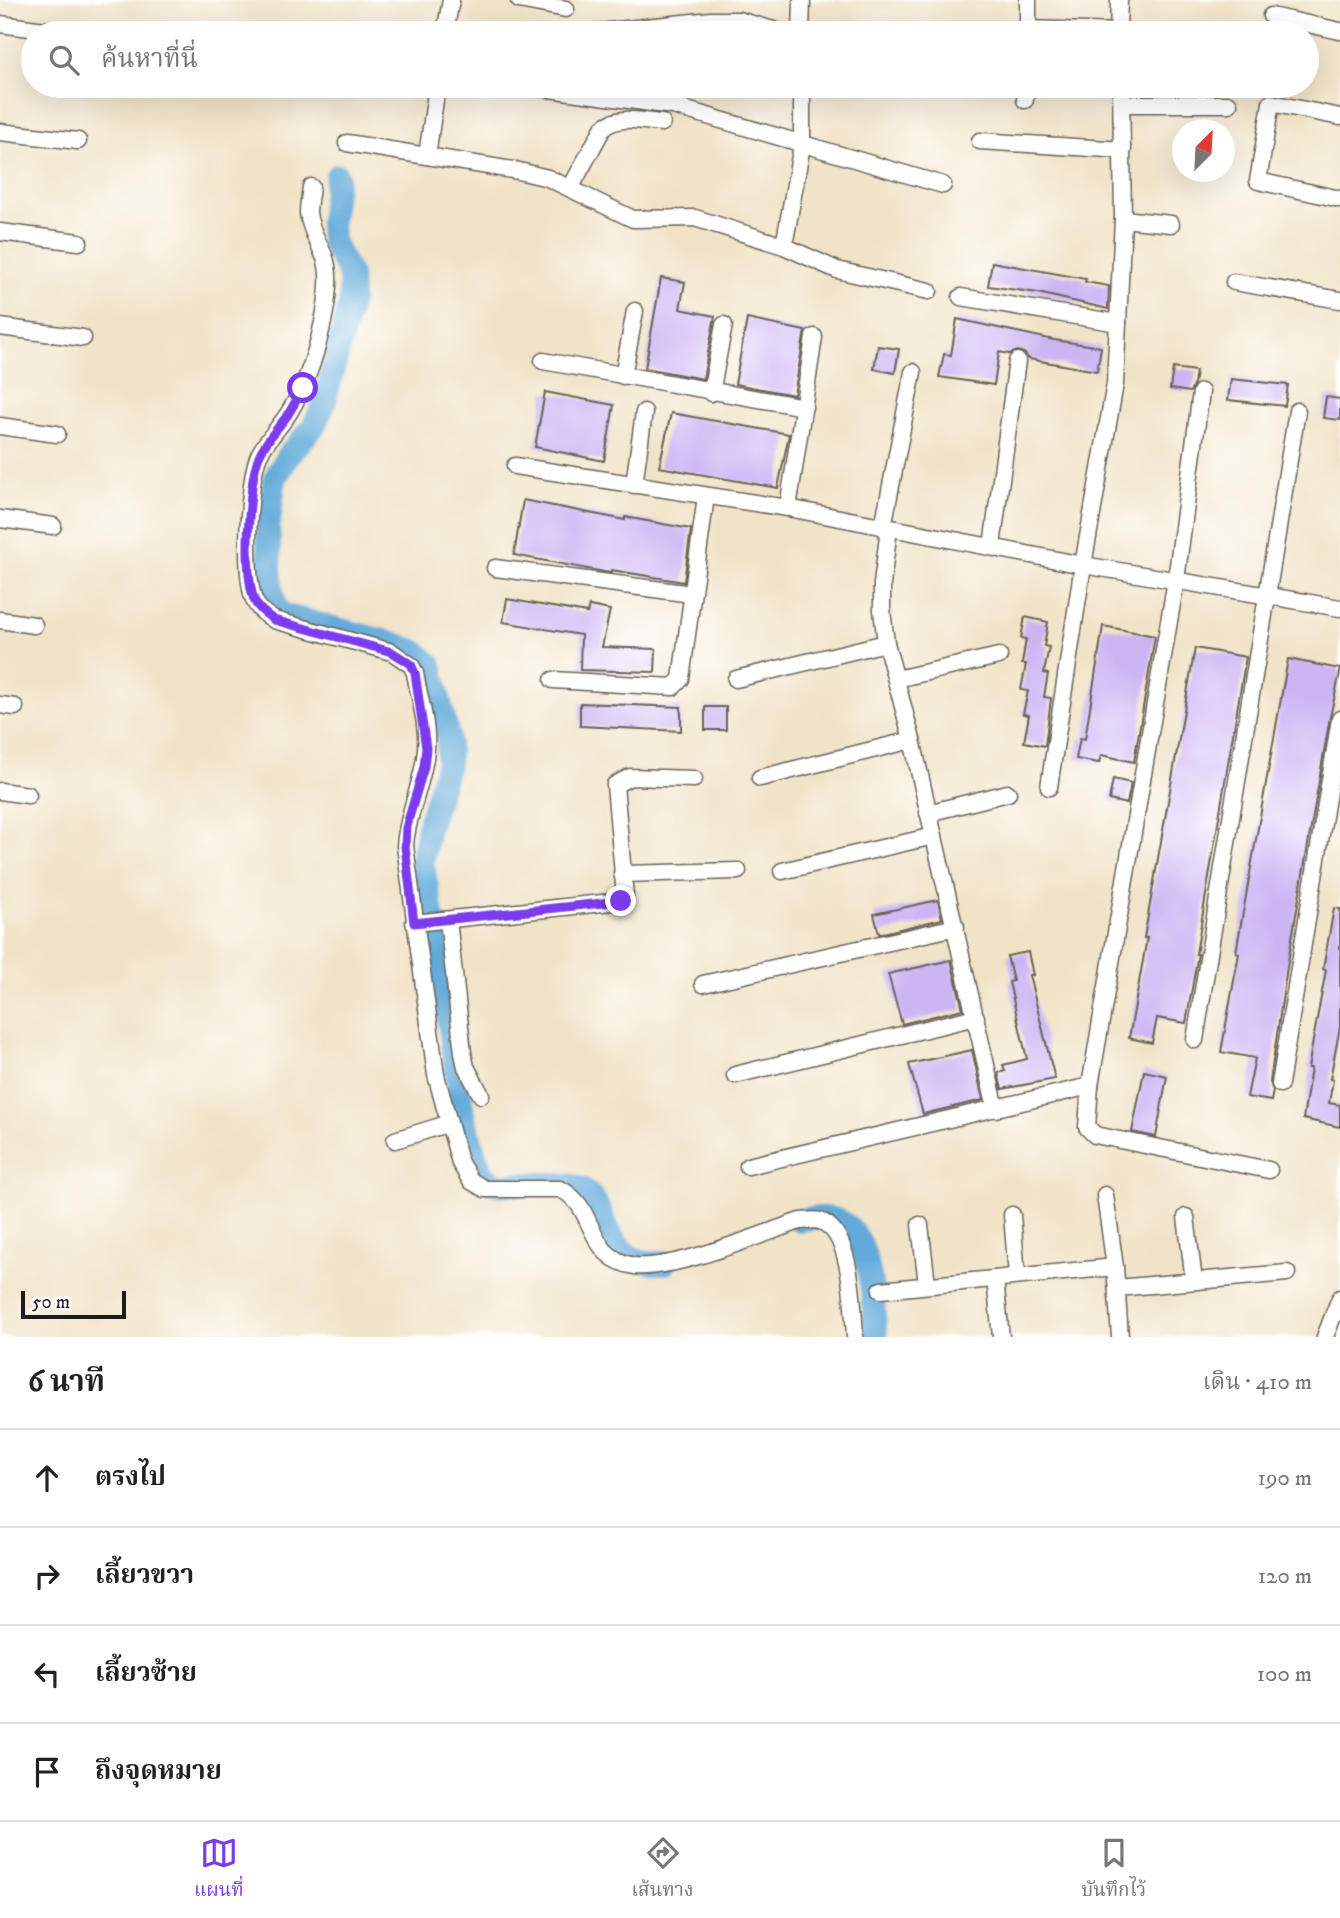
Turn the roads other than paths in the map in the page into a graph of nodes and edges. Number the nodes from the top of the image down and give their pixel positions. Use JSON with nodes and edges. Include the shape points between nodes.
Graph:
{"nodes":[{"id":1,"x":451,"y":0,"type":"edge"},
{"id":2,"x":519,"y":0,"type":"edge"},
{"id":3,"x":802,"y":0,"type":"edge"},
{"id":4,"x":1028,"y":0,"type":"edge"},
{"id":5,"x":1119,"y":0,"type":"edge"},
{"id":6,"x":566,"y":9,"type":"dead end"},
{"id":7,"x":1271,"y":16,"type":"dead end"},
{"id":8,"x":447,"y":21,"type":"edge"},
{"id":9,"x":701,"y":21,"type":"edge"},
{"id":10,"x":742,"y":21,"type":"edge"},
{"id":11,"x":801,"y":21,"type":"edge"},
{"id":12,"x":1028,"y":21,"type":"edge"},
{"id":13,"x":1118,"y":21,"type":"edge"},
{"id":14,"x":1294,"y":21,"type":"edge"},
{"id":15,"x":0,"y":24,"type":"edge"},
{"id":16,"x":1319,"y":26,"type":"edge"},
{"id":17,"x":21,"y":27,"type":"edge"},
{"id":18,"x":1340,"y":31,"type":"edge"},
{"id":19,"x":435,"y":98,"type":"edge"},
{"id":20,"x":615,"y":98,"type":"edge"},
{"id":21,"x":802,"y":98,"type":"edge"},
{"id":22,"x":1122,"y":98,"type":"edge"},
{"id":23,"x":1122,"y":104,"type":"junction"},
{"id":24,"x":1229,"y":104,"type":"dead end"},
{"id":25,"x":1340,"y":117,"type":"edge"},
{"id":26,"x":662,"y":123,"type":"dead end"},
{"id":27,"x":0,"y":132,"type":"edge"},
{"id":28,"x":78,"y":141,"type":"dead end"},
{"id":29,"x":980,"y":141,"type":"dead end"},
{"id":30,"x":347,"y":143,"type":"dead end"},
{"id":31,"x":802,"y":145,"type":"junction"},
{"id":32,"x":1123,"y":150,"type":"junction"},
{"id":33,"x":427,"y":156,"type":"junction"},
{"id":34,"x":943,"y":185,"type":"dead end"},
{"id":35,"x":311,"y":187,"type":"dead end"},
{"id":36,"x":571,"y":187,"type":"junction"},
{"id":37,"x":1340,"y":199,"type":"edge"},
{"id":38,"x":1123,"y":219,"type":"junction"},
{"id":39,"x":1171,"y":224,"type":"dead end"},
{"id":40,"x":0,"y":232,"type":"edge"},
{"id":41,"x":79,"y":242,"type":"dead end"},
{"id":42,"x":784,"y":246,"type":"junction"},
{"id":43,"x":1234,"y":282,"type":"dead end"},
{"id":44,"x":929,"y":291,"type":"dead end"},
{"id":45,"x":961,"y":297,"type":"dead end"},
{"id":46,"x":1340,"y":300,"type":"edge"},
{"id":47,"x":635,"y":311,"type":"dead end"},
{"id":48,"x":1118,"y":323,"type":"junction"},
{"id":49,"x":724,"y":325,"type":"dead end"},
{"id":50,"x":0,"y":327,"type":"edge"},
{"id":51,"x":814,"y":337,"type":"dead end"},
{"id":52,"x":83,"y":338,"type":"dead end"},
{"id":53,"x":542,"y":361,"type":"dead end"},
{"id":54,"x":1017,"y":361,"type":"dead end"},
{"id":55,"x":914,"y":372,"type":"dead end"},
{"id":56,"x":623,"y":376,"type":"junction"},
{"id":57,"x":1201,"y":392,"type":"dead end"},
{"id":58,"x":711,"y":393,"type":"junction"},
{"id":59,"x":804,"y":407,"type":"junction"},
{"id":60,"x":1297,"y":411,"type":"dead end"},
{"id":61,"x":644,"y":412,"type":"dead end"},
{"id":62,"x":0,"y":426,"type":"edge"},
{"id":63,"x":57,"y":433,"type":"dead end"},
{"id":64,"x":515,"y":466,"type":"dead end"},
{"id":65,"x":634,"y":485,"type":"junction"},
{"id":66,"x":706,"y":496,"type":"junction"},
{"id":67,"x":788,"y":508,"type":"junction"},
{"id":68,"x":0,"y":519,"type":"edge"},
{"id":69,"x":53,"y":526,"type":"dead end"},
{"id":70,"x":886,"y":528,"type":"junction"},
{"id":71,"x":992,"y":546,"type":"junction"},
{"id":72,"x":1083,"y":565,"type":"junction"},
{"id":73,"x":495,"y":568,"type":"dead end"},
{"id":74,"x":1176,"y":580,"type":"junction"},
{"id":75,"x":692,"y":594,"type":"junction"},
{"id":76,"x":1267,"y":596,"type":"junction"},
{"id":77,"x":1340,"y":608,"type":"edge"},
{"id":78,"x":0,"y":620,"type":"edge"},
{"id":79,"x":34,"y":625,"type":"dead end"},
{"id":80,"x":886,"y":643,"type":"junction"},
{"id":81,"x":999,"y":656,"type":"dead end"},
{"id":82,"x":736,"y":679,"type":"dead end"},
{"id":83,"x":553,"y":680,"type":"dead end"},
{"id":84,"x":896,"y":680,"type":"junction"},
{"id":85,"x":1340,"y":719,"type":"edge"},
{"id":86,"x":912,"y":740,"type":"junction"},
{"id":87,"x":760,"y":778,"type":"dead end"},
{"id":88,"x":694,"y":779,"type":"dead end"},
{"id":89,"x":1049,"y":787,"type":"dead end"},
{"id":90,"x":0,"y":791,"type":"edge"},
{"id":91,"x":1008,"y":793,"type":"dead end"},
{"id":92,"x":28,"y":795,"type":"dead end"},
{"id":93,"x":928,"y":813,"type":"junction"},
{"id":94,"x":934,"y":836,"type":"junction"},
{"id":95,"x":738,"y":871,"type":"dead end"},
{"id":96,"x":782,"y":871,"type":"dead end"},
{"id":97,"x":622,"y":874,"type":"junction"},
{"id":98,"x":446,"y":920,"type":"junction"},
{"id":99,"x":419,"y":922,"type":"junction"},
{"id":100,"x":956,"y":927,"type":"junction"},
{"id":101,"x":703,"y":984,"type":"dead end"},
{"id":102,"x":976,"y":1017,"type":"junction"},
{"id":103,"x":1195,"y":1040,"type":"dead end"},
{"id":104,"x":735,"y":1075,"type":"dead end"},
{"id":105,"x":1280,"y":1084,"type":"dead end"},
{"id":106,"x":1090,"y":1086,"type":"junction"},
{"id":107,"x":481,"y":1095,"type":"dead end"},
{"id":108,"x":996,"y":1109,"type":"junction"},
{"id":109,"x":447,"y":1124,"type":"junction"},
{"id":110,"x":394,"y":1140,"type":"dead end"},
{"id":111,"x":748,"y":1166,"type":"dead end"},
{"id":112,"x":1269,"y":1170,"type":"dead end"},
{"id":113,"x":1105,"y":1195,"type":"dead end"},
{"id":114,"x":1012,"y":1215,"type":"dead end"},
{"id":115,"x":1186,"y":1217,"type":"dead end"},
{"id":116,"x":920,"y":1225,"type":"dead end"},
{"id":117,"x":1115,"y":1267,"type":"junction"},
{"id":118,"x":1287,"y":1273,"type":"dead end"},
{"id":119,"x":1017,"y":1276,"type":"junction"},
{"id":120,"x":995,"y":1279,"type":"junction"},
{"id":121,"x":1194,"y":1281,"type":"junction"},
{"id":122,"x":927,"y":1284,"type":"junction"},
{"id":123,"x":1116,"y":1288,"type":"junction"},
{"id":124,"x":881,"y":1290,"type":"dead end"},
{"id":125,"x":1340,"y":1298,"type":"edge"},
{"id":126,"x":855,"y":1337,"type":"edge"},
{"id":127,"x":1001,"y":1337,"type":"edge"},
{"id":128,"x":1120,"y":1337,"type":"edge"},
{"id":129,"x":1325,"y":1337,"type":"edge"}],
"edges":[{"from":1,"to":8,"type":"street"},
{"from":2,"to":6,"type":"street"},
{"from":3,"to":11,"type":"street"},
{"from":4,"to":12,"type":"street"},
{"from":5,"to":13,"type":"street"},
{"from":7,"to":14,"type":"street"},
{"from":9,"to":10,"type":"street"},
{"from":15,"to":17,"type":"street"},
{"from":16,"to":18,"type":"street"},
{"from":19,"to":33,"type":"street"},
{"from":20,"to":31,"type":"street","via":[[673,106]]},
{"from":21,"to":31,"type":"street"},
{"from":22,"to":23,"type":"street"},
{"from":23,"to":24,"type":"street"},
{"from":23,"to":32,"type":"street"},
{"from":25,"to":37,"type":"street","via":[[1271,103],[1258,181]]},
{"from":26,"to":36,"type":"street","via":[[609,122]]},
{"from":27,"to":28,"type":"street"},
{"from":29,"to":32,"type":"street"},
{"from":30,"to":33,"type":"street"},
{"from":31,"to":34,"type":"street"},
{"from":31,"to":42,"type":"street"},
{"from":32,"to":38,"type":"street"},
{"from":33,"to":36,"type":"street","via":[[519,171]]},
{"from":35,"to":99,"type":"street","via":[[308,213],[326,261],[326,301],[303,388],[260,454],[253,473],[248,527],[251,587],[255,602],[274,620],[392,652],[411,664],[426,748],[405,846]]},
{"from":36,"to":42,"type":"street","via":[[633,219],[695,218]]},
{"from":38,"to":39,"type":"street"},
{"from":38,"to":48,"type":"street"},
{"from":40,"to":41,"type":"street"},
{"from":42,"to":44,"type":"street","via":[[838,270]]},
{"from":43,"to":46,"type":"street"},
{"from":45,"to":48,"type":"street"},
{"from":47,"to":56,"type":"street"},
{"from":48,"to":72,"type":"street","via":[[1115,384]]},
{"from":49,"to":58,"type":"street"},
{"from":50,"to":52,"type":"street"},
{"from":51,"to":59,"type":"street"},
{"from":53,"to":56,"type":"street"},
{"from":54,"to":71,"type":"street"},
{"from":55,"to":70,"type":"street"},
{"from":56,"to":58,"type":"street"},
{"from":57,"to":74,"type":"street"},
{"from":58,"to":59,"type":"street"},
{"from":59,"to":67,"type":"street"},
{"from":60,"to":76,"type":"street"},
{"from":61,"to":65,"type":"street"},
{"from":62,"to":63,"type":"street"},
{"from":64,"to":65,"type":"street"},
{"from":65,"to":66,"type":"street"},
{"from":66,"to":67,"type":"street"},
{"from":66,"to":75,"type":"street"},
{"from":67,"to":70,"type":"street"},
{"from":68,"to":69,"type":"street"},
{"from":70,"to":71,"type":"street"},
{"from":70,"to":80,"type":"street","via":[[882,584]]},
{"from":71,"to":72,"type":"street"},
{"from":72,"to":74,"type":"street"},
{"from":72,"to":89,"type":"street"},
{"from":73,"to":75,"type":"street"},
{"from":74,"to":76,"type":"street"},
{"from":74,"to":106,"type":"street"},
{"from":75,"to":83,"type":"street","via":[[681,679],[673,687]]},
{"from":76,"to":77,"type":"street"},
{"from":76,"to":103,"type":"street"},
{"from":78,"to":79,"type":"street"},
{"from":80,"to":82,"type":"street"},
{"from":80,"to":84,"type":"street"},
{"from":81,"to":84,"type":"street"},
{"from":84,"to":86,"type":"street"},
{"from":85,"to":105,"type":"street"},
{"from":86,"to":87,"type":"street"},
{"from":86,"to":93,"type":"street"},
{"from":88,"to":97,"type":"street","via":[[631,777],[615,785]]},
{"from":90,"to":92,"type":"street"},
{"from":91,"to":93,"type":"street"},
{"from":93,"to":94,"type":"street"},
{"from":94,"to":96,"type":"street"},
{"from":94,"to":100,"type":"street"},
{"from":95,"to":97,"type":"street"},
{"from":97,"to":98,"type":"street","via":[[625,895],[615,903]]},
{"from":98,"to":99,"type":"street"},
{"from":98,"to":107,"type":"street","via":[[463,1053]]},
{"from":99,"to":109,"type":"street","via":[[436,1075]]},
{"from":100,"to":101,"type":"street"},
{"from":100,"to":102,"type":"street"},
{"from":102,"to":104,"type":"street"},
{"from":102,"to":108,"type":"street"},
{"from":106,"to":108,"type":"street"},
{"from":106,"to":112,"type":"street","via":[[1087,1127],[1095,1135]]},
{"from":108,"to":111,"type":"street"},
{"from":109,"to":110,"type":"street"},
{"from":109,"to":126,"type":"street","via":[[471,1181],[485,1189],[559,1189],[570,1194],[600,1245],[621,1263],[658,1265],[688,1259],[800,1221],[823,1222],[838,1237],[843,1252]]},
{"from":113,"to":117,"type":"street"},
{"from":114,"to":119,"type":"street"},
{"from":115,"to":121,"type":"street"},
{"from":116,"to":122,"type":"street"},
{"from":117,"to":119,"type":"street"},
{"from":117,"to":123,"type":"street"},
{"from":118,"to":121,"type":"street"},
{"from":119,"to":120,"type":"street"},
{"from":120,"to":122,"type":"street"},
{"from":120,"to":127,"type":"street"},
{"from":121,"to":123,"type":"street"},
{"from":122,"to":124,"type":"street"},
{"from":123,"to":128,"type":"street"},
{"from":125,"to":129,"type":"street"}]}
